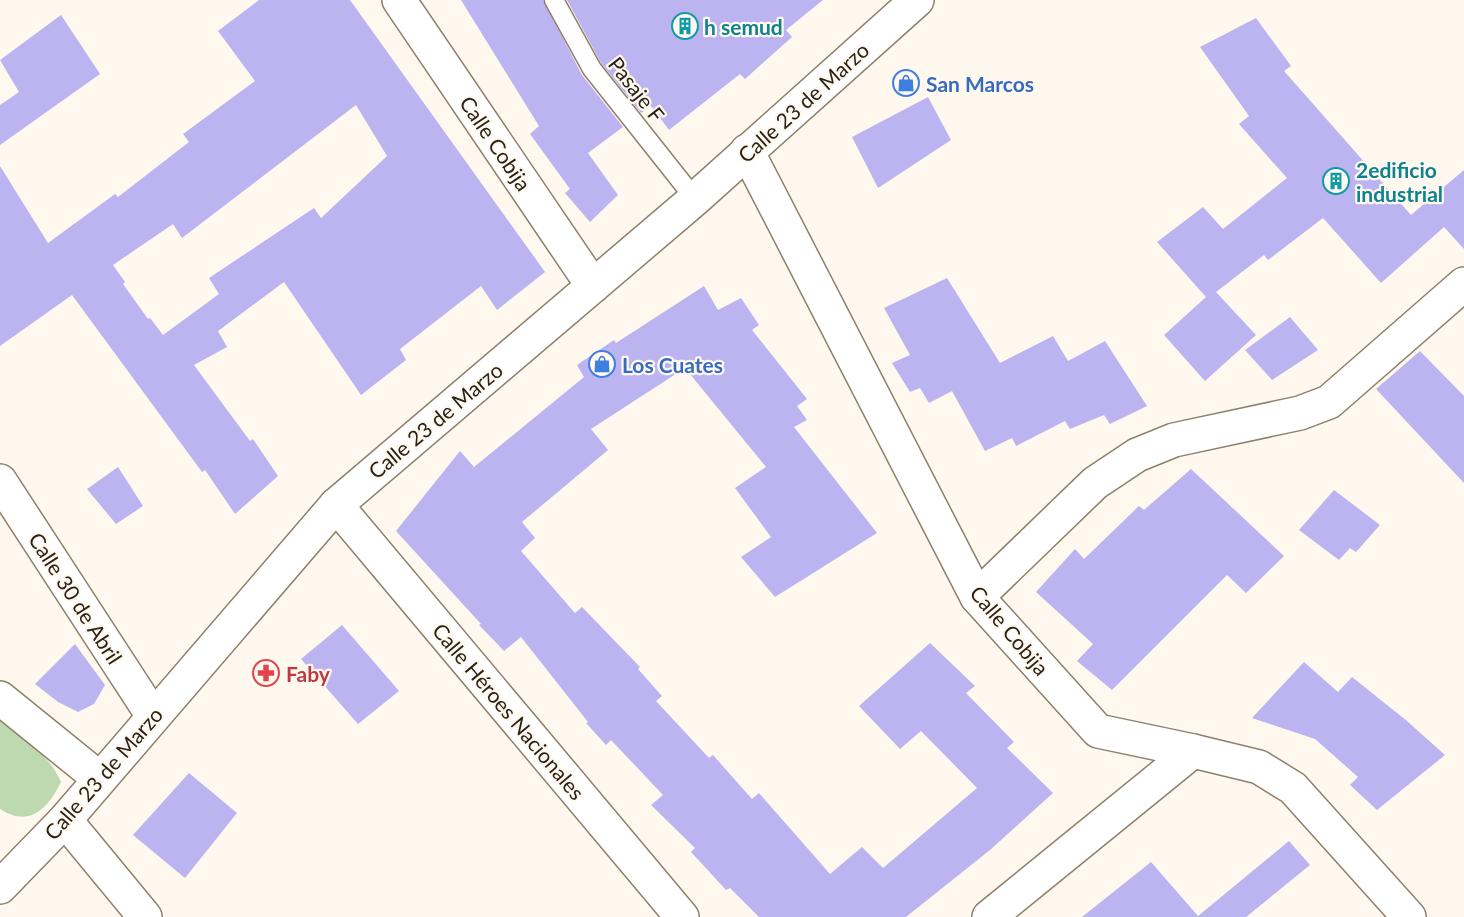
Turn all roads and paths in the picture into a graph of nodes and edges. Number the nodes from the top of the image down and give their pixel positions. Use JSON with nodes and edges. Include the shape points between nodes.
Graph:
{"nodes":[{"id":1,"x":399,"y":0,"type":"edge"},
{"id":2,"x":554,"y":0,"type":"edge"},
{"id":3,"x":917,"y":0,"type":"edge"},
{"id":4,"x":747,"y":151,"type":"junction"},
{"id":5,"x":695,"y":199,"type":"junction"},
{"id":6,"x":1464,"y":284,"type":"edge"},
{"id":7,"x":593,"y":286,"type":"junction"},
{"id":8,"x":0,"y":481,"type":"edge"},
{"id":9,"x":336,"y":505,"type":"junction"},
{"id":10,"x":977,"y":597,"type":"junction"},
{"id":11,"x":0,"y":698,"type":"edge"},
{"id":12,"x":153,"y":716,"type":"junction"},
{"id":13,"x":1193,"y":751,"type":"junction"},
{"id":14,"x":100,"y":779,"type":"junction"},
{"id":15,"x":65,"y":820,"type":"junction"},
{"id":16,"x":7,"y":866,"type":"edge"},
{"id":17,"x":145,"y":917,"type":"edge"},
{"id":18,"x":682,"y":917,"type":"edge"},
{"id":19,"x":989,"y":917,"type":"edge"},
{"id":20,"x":1409,"y":917,"type":"edge"}],
"edges":[{"from":1,"to":7,"type":"street","name":"Calle Cobija"},
{"from":2,"to":5,"type":"lane","name":"Pasaje F","via":[[592,69]]},
{"from":3,"to":4,"type":"street","name":"Calle 23 de Marzo"},
{"from":4,"to":5,"type":"street","name":"Calle 23 de Marzo"},
{"from":4,"to":10,"type":"street","name":"Calle Cobija"},
{"from":5,"to":7,"type":"street","name":"Calle 23 de Marzo"},
{"from":6,"to":10,"type":"street","via":[[1329,402],[1300,413],[1174,440],[1137,454],[1095,483]]},
{"from":7,"to":9,"type":"street","name":"Calle 23 de Marzo"},
{"from":8,"to":12,"type":"street","name":"Calle 30 de Abril"},
{"from":9,"to":12,"type":"street","name":"Calle 23 de Marzo"},
{"from":9,"to":18,"type":"street","name":"Calle Héroes Nacionales"},
{"from":10,"to":13,"type":"street","name":"Calle Cobija","via":[[1098,732]]},
{"from":11,"to":14,"type":"street"},
{"from":12,"to":14,"type":"street","name":"Calle 23 de Marzo"},
{"from":13,"to":19,"type":"street"},
{"from":13,"to":20,"type":"street","name":"Calle Cobija","via":[[1259,767],[1293,788]]},
{"from":14,"to":15,"type":"street","name":"Calle 23 de Marzo"},
{"from":15,"to":16,"type":"street","name":"Calle 23 de Marzo"},
{"from":15,"to":17,"type":"street"}]}
